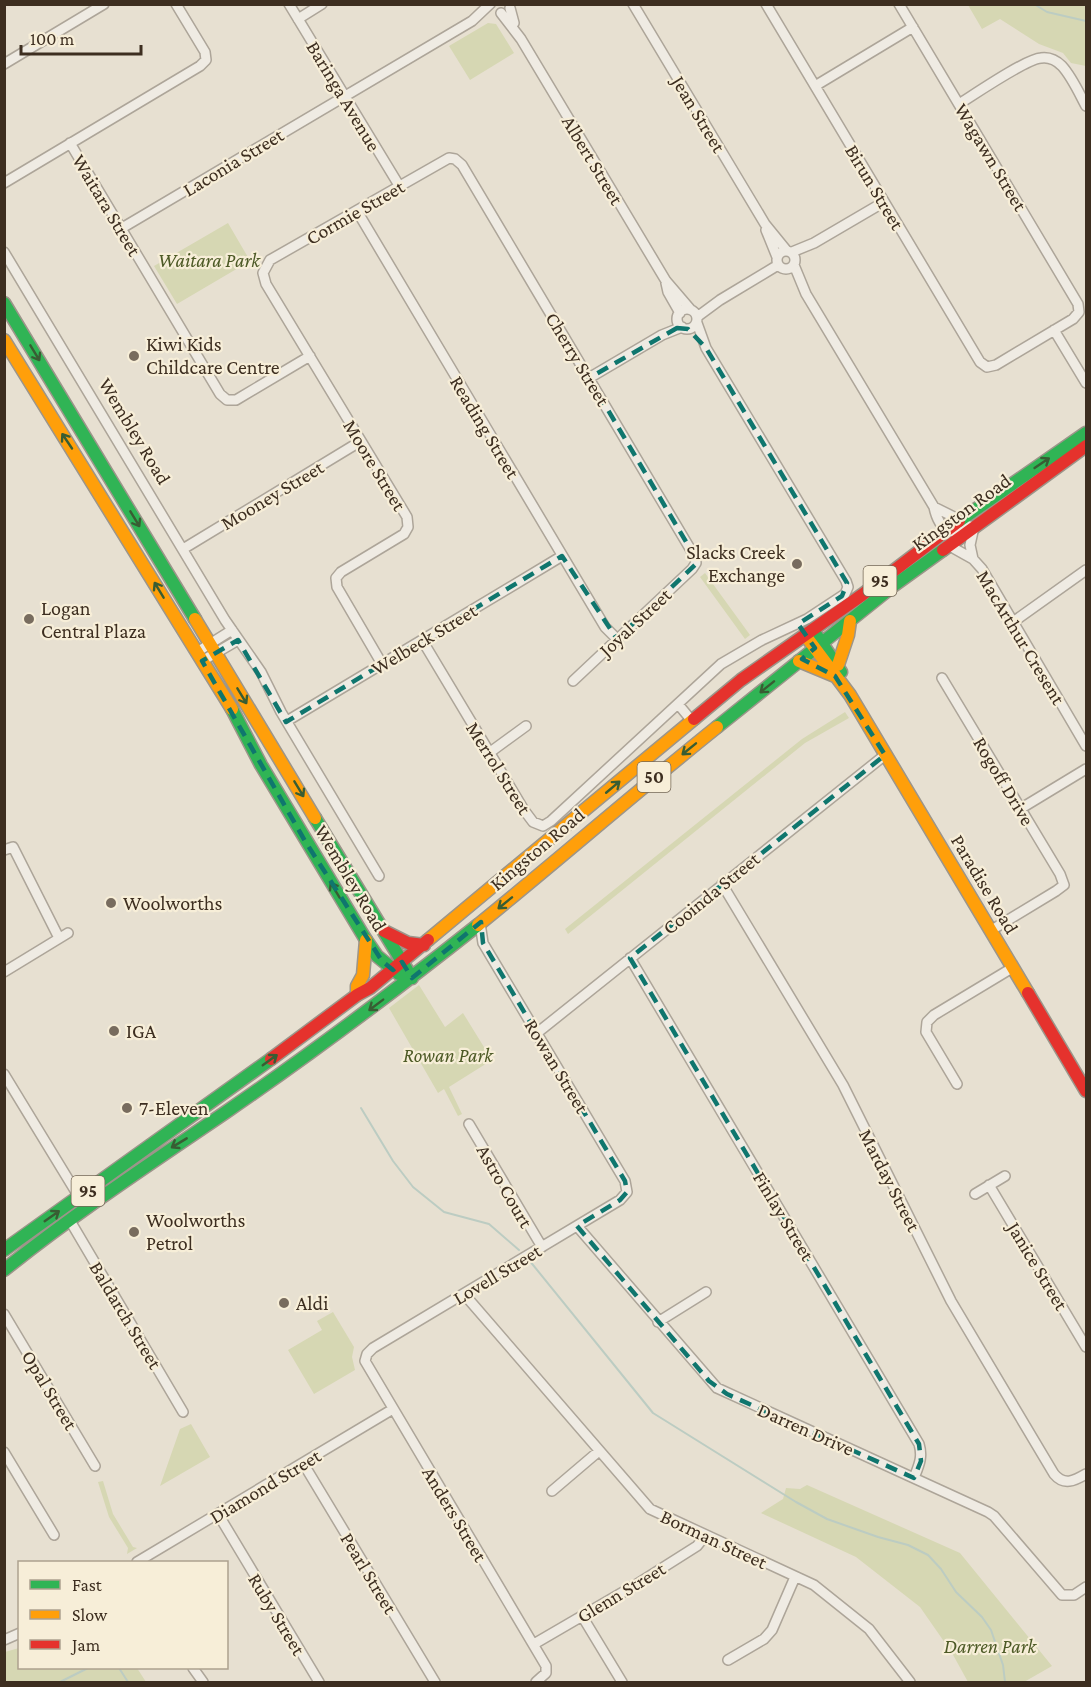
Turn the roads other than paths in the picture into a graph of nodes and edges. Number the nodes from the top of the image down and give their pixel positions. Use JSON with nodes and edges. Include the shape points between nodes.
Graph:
{"nodes":[{"id":1,"x":104,"y":4,"type":"edge"},
{"id":2,"x":177,"y":4,"type":"edge"},
{"id":3,"x":290,"y":4,"type":"edge"},
{"id":4,"x":322,"y":4,"type":"edge"},
{"id":5,"x":633,"y":4,"type":"edge"},
{"id":6,"x":766,"y":4,"type":"edge"},
{"id":7,"x":899,"y":4,"type":"edge"},
{"id":8,"x":500,"y":8,"type":"edge"},
{"id":9,"x":298,"y":19,"type":"junction"},
{"id":10,"x":913,"y":27,"type":"junction"},
{"id":11,"x":4,"y":64,"type":"edge"},
{"id":12,"x":815,"y":86,"type":"junction"},
{"id":13,"x":344,"y":96,"type":"junction"},
{"id":14,"x":959,"y":104,"type":"junction"},
{"id":15,"x":1086,"y":106,"type":"edge"},
{"id":16,"x":70,"y":144,"type":"junction"},
{"id":17,"x":454,"y":159,"type":"joint"},
{"id":18,"x":4,"y":183,"type":"edge"},
{"id":19,"x":400,"y":187,"type":"junction"},
{"id":20,"x":884,"y":202,"type":"junction"},
{"id":21,"x":357,"y":211,"type":"junction"},
{"id":22,"x":122,"y":228,"type":"junction"},
{"id":23,"x":4,"y":252,"type":"edge"},
{"id":24,"x":787,"y":260,"type":"junction"},
{"id":25,"x":263,"y":273,"type":"joint"},
{"id":26,"x":666,"y":281,"type":"junction"},
{"id":27,"x":4,"y":303,"type":"edge"},
{"id":28,"x":695,"y":315,"type":"junction"},
{"id":29,"x":682,"y":323,"type":"junction"},
{"id":30,"x":1054,"y":330,"type":"junction"},
{"id":31,"x":4,"y":340,"type":"edge"},
{"id":32,"x":706,"y":348,"type":"junction"},
{"id":33,"x":310,"y":356,"type":"junction"},
{"id":34,"x":589,"y":378,"type":"junction"},
{"id":35,"x":1086,"y":383,"type":"edge"},
{"id":36,"x":1086,"y":433,"type":"edge"},
{"id":37,"x":361,"y":441,"type":"junction"},
{"id":38,"x":1086,"y":446,"type":"edge"},
{"id":39,"x":934,"y":507,"type":"junction"},
{"id":40,"x":960,"y":520,"type":"junction"},
{"id":41,"x":974,"y":527,"type":"junction"},
{"id":42,"x":946,"y":530,"type":"junction"},
{"id":43,"x":948,"y":545,"type":"junction"},
{"id":44,"x":183,"y":549,"type":"junction"},
{"id":45,"x":562,"y":556,"type":"junction"},
{"id":46,"x":974,"y":559,"type":"junction"},
{"id":47,"x":696,"y":563,"type":"joint"},
{"id":48,"x":1086,"y":570,"type":"edge"},
{"id":49,"x":848,"y":587,"type":"joint"},
{"id":50,"x":850,"y":621,"type":"junction"},
{"id":51,"x":1013,"y":622,"type":"junction"},
{"id":52,"x":232,"y":630,"type":"junction"},
{"id":53,"x":809,"y":632,"type":"junction"},
{"id":54,"x":616,"y":639,"type":"junction"},
{"id":55,"x":238,"y":640,"type":"junction"},
{"id":56,"x":422,"y":640,"type":"junction"},
{"id":57,"x":819,"y":645,"type":"junction"},
{"id":58,"x":214,"y":648,"type":"junction"},
{"id":59,"x":200,"y":656,"type":"junction"},
{"id":60,"x":799,"y":661,"type":"junction"},
{"id":61,"x":382,"y":664,"type":"junction"},
{"id":62,"x":836,"y":670,"type":"junction"},
{"id":63,"x":942,"y":678,"type":"dead end"},
{"id":64,"x":573,"y":681,"type":"dead end"},
{"id":65,"x":678,"y":704,"type":"junction"},
{"id":66,"x":692,"y":721,"type":"junction"},
{"id":67,"x":287,"y":722,"type":"junction"},
{"id":68,"x":526,"y":726,"type":"dead end"},
{"id":69,"x":1086,"y":746,"type":"edge"},
{"id":70,"x":489,"y":753,"type":"junction"},
{"id":71,"x":885,"y":755,"type":"junction"},
{"id":72,"x":1086,"y":769,"type":"edge"},
{"id":73,"x":1020,"y":809,"type":"junction"},
{"id":74,"x":4,"y":850,"type":"edge"},
{"id":75,"x":379,"y":876,"type":"dead end"},
{"id":76,"x":722,"y":884,"type":"junction"},
{"id":77,"x":480,"y":923,"type":"junction"},
{"id":78,"x":384,"y":931,"type":"junction"},
{"id":79,"x":990,"y":931,"type":"junction"},
{"id":80,"x":68,"y":933,"type":"dead end"},
{"id":81,"x":468,"y":933,"type":"junction"},
{"id":82,"x":59,"y":939,"type":"junction"},
{"id":83,"x":366,"y":940,"type":"junction"},
{"id":84,"x":483,"y":943,"type":"junction"},
{"id":85,"x":424,"y":945,"type":"junction"},
{"id":86,"x":630,"y":958,"type":"junction"},
{"id":87,"x":398,"y":966,"type":"junction"},
{"id":88,"x":1012,"y":968,"type":"junction"},
{"id":89,"x":4,"y":972,"type":"edge"},
{"id":90,"x":410,"y":980,"type":"junction"},
{"id":91,"x":357,"y":994,"type":"junction"},
{"id":92,"x":537,"y":1033,"type":"junction"},
{"id":93,"x":4,"y":1074,"type":"edge"},
{"id":94,"x":957,"y":1084,"type":"dead end"},
{"id":95,"x":1086,"y":1091,"type":"edge"},
{"id":96,"x":469,"y":1124,"type":"dead end"},
{"id":97,"x":1005,"y":1176,"type":"dead end"},
{"id":98,"x":989,"y":1185,"type":"junction"},
{"id":99,"x":627,"y":1192,"type":"joint"},
{"id":100,"x":975,"y":1194,"type":"dead end"},
{"id":101,"x":79,"y":1197,"type":"junction"},
{"id":102,"x":69,"y":1219,"type":"junction"},
{"id":103,"x":577,"y":1226,"type":"junction"},
{"id":104,"x":542,"y":1247,"type":"junction"},
{"id":105,"x":4,"y":1250,"type":"edge"},
{"id":106,"x":4,"y":1270,"type":"edge"},
{"id":107,"x":706,"y":1292,"type":"dead end"},
{"id":108,"x":464,"y":1294,"type":"junction"},
{"id":109,"x":4,"y":1314,"type":"edge"},
{"id":110,"x":658,"y":1322,"type":"junction"},
{"id":111,"x":1086,"y":1347,"type":"edge"},
{"id":112,"x":367,"y":1354,"type":"joint"},
{"id":113,"x":393,"y":1409,"type":"junction"},
{"id":114,"x":183,"y":1412,"type":"dead end"},
{"id":115,"x":599,"y":1451,"type":"junction"},
{"id":116,"x":6,"y":1456,"type":"edge"},
{"id":117,"x":303,"y":1463,"type":"junction"},
{"id":118,"x":95,"y":1466,"type":"dead end"},
{"id":119,"x":1086,"y":1474,"type":"edge"},
{"id":120,"x":914,"y":1478,"type":"junction"},
{"id":121,"x":552,"y":1491,"type":"dead end"},
{"id":122,"x":218,"y":1514,"type":"junction"},
{"id":123,"x":54,"y":1535,"type":"dead end"},
{"id":124,"x":705,"y":1536,"type":"junction"},
{"id":125,"x":140,"y":1561,"type":"edge"},
{"id":126,"x":795,"y":1577,"type":"junction"},
{"id":127,"x":1086,"y":1587,"type":"edge"},
{"id":128,"x":582,"y":1616,"type":"junction"},
{"id":129,"x":18,"y":1634,"type":"edge"},
{"id":130,"x":4,"y":1640,"type":"edge"},
{"id":131,"x":534,"y":1644,"type":"junction"},
{"id":132,"x":728,"y":1660,"type":"dead end"},
{"id":133,"x":195,"y":1669,"type":"edge"},
{"id":134,"x":202,"y":1683,"type":"edge"},
{"id":135,"x":319,"y":1683,"type":"edge"},
{"id":136,"x":435,"y":1683,"type":"edge"},
{"id":137,"x":536,"y":1683,"type":"edge"},
{"id":138,"x":622,"y":1683,"type":"edge"},
{"id":139,"x":910,"y":1683,"type":"edge"}],
"edges":[{"from":1,"to":11,"type":"street"},
{"from":2,"to":16,"type":"street","via":[[206,60]]},
{"from":3,"to":9,"type":"street","name":"Baringa Avenue"},
{"from":4,"to":9,"type":"street"},
{"from":5,"to":24,"type":"street","name":"Jean Street"},
{"from":6,"to":12,"type":"street","name":"Birun Street"},
{"from":7,"to":10,"type":"street","name":"Wagawn Street"},
{"from":8,"to":13,"type":"street","name":"Laconia Street"},
{"from":8,"to":26,"type":"street","name":"Albert Street"},
{"from":9,"to":13,"type":"street","name":"Baringa Avenue"},
{"from":10,"to":12,"type":"street"},
{"from":10,"to":14,"type":"street","name":"Wagawn Street"},
{"from":12,"to":20,"type":"street","name":"Birun Street"},
{"from":13,"to":19,"type":"street","name":"Baringa Avenue"},
{"from":13,"to":22,"type":"street","name":"Laconia Street"},
{"from":14,"to":15,"type":"street","via":[[1043,57],[1062,66]]},
{"from":14,"to":30,"type":"street","name":"Wagawn Street","via":[[1078,304],[1079,312],[1073,319]]},
{"from":16,"to":18,"type":"street"},
{"from":16,"to":22,"type":"street","name":"Waitara Street"},
{"from":17,"to":19,"type":"street","name":"Cormie Street","via":[[443,161]]},
{"from":17,"to":34,"type":"street","name":"Cherry Street","via":[[462,165]]},
{"from":19,"to":21,"type":"street","name":"Cormie Street"},
{"from":20,"to":24,"type":"street"},
{"from":20,"to":30,"type":"street","name":"Birun Street","via":[[980,362],[987,367],[996,365]]},
{"from":21,"to":25,"type":"street","name":"Cormie Street","via":[[270,260]]},
{"from":21,"to":45,"type":"street","name":"Reading Street"},
{"from":22,"to":33,"type":"street","name":"Waitara Street","via":[[227,400],[236,400]]},
{"from":23,"to":44,"type":"street","name":"Wembley Road"},
{"from":24,"to":28,"type":"street"},
{"from":24,"to":39,"type":"street","name":"Jean Street"},
{"from":25,"to":33,"type":"street","name":"Moore Street"},
{"from":26,"to":28,"type":"street","name":"Albert Street"},
{"from":26,"to":29,"type":"street","name":"Albert Street"},
{"from":27,"to":58,"type":"main road","name":"Wembley Road","one_way":true},
{"from":28,"to":29,"type":"street"},
{"from":28,"to":29,"type":"street","via":[[684,310]]},
{"from":28,"to":32,"type":"street","name":"Albert Street"},
{"from":29,"to":32,"type":"street","name":"Albert Street"},
{"from":29,"to":34,"type":"street"},
{"from":30,"to":35,"type":"street"},
{"from":59,"to":31,"type":"main road","name":"Wembley Road","one_way":true},
{"from":32,"to":49,"type":"street","name":"Albert Street"},
{"from":33,"to":37,"type":"street","name":"Moore Street"},
{"from":34,"to":47,"type":"street","name":"Cherry Street"},
{"from":40,"to":36,"type":"main road","name":"Kingston Road","number":"95","one_way":true},
{"from":37,"to":44,"type":"street","name":"Mooney Street"},
{"from":37,"to":61,"type":"street","name":"Moore Street","via":[[407,518],[408,527],[404,534],[336,578],[337,587]]},
{"from":38,"to":41,"type":"main road","name":"Kingston Road","number":"95"},
{"from":39,"to":40,"type":"street"},
{"from":39,"to":42,"type":"street","name":"Jean Street"},
{"from":40,"to":42,"type":"main road","name":"Kingston Road","number":"95"},
{"from":41,"to":42,"type":"street"},
{"from":41,"to":43,"type":"main road","name":"Kingston Road","number":"95"},
{"from":41,"to":46,"type":"street","name":"MacArthur Cresent","via":[[970,545]]},
{"from":42,"to":53,"type":"main road","name":"Kingston Road","number":"95"},
{"from":43,"to":46,"type":"street","name":"MacArthur Cresent"},
{"from":43,"to":50,"type":"main road","name":"Kingston Road","number":"95"},
{"from":44,"to":52,"type":"street","name":"Wembley Road"},
{"from":45,"to":54,"type":"street","name":"Reading Street"},
{"from":45,"to":56,"type":"street","name":"Welbeck Street"},
{"from":46,"to":51,"type":"street","name":"MacArthur Cresent"},
{"from":47,"to":54,"type":"street","name":"Joyal Street"},
{"from":48,"to":51,"type":"street"},
{"from":49,"to":65,"type":"street","name":"Merrol Street","via":[[819,612],[725,661]]},
{"from":50,"to":57,"type":"main road","name":"Kingston Road","number":"95"},
{"from":50,"to":62,"type":"main road"},
{"from":51,"to":69,"type":"street","name":"MacArthur Cresent"},
{"from":52,"to":55,"type":"street","name":"Wembley Road"},
{"from":52,"to":58,"type":"street"},
{"from":53,"to":57,"type":"main road","name":"Paradise Road"},
{"from":53,"to":66,"type":"main road","name":"Kingston Road","number":"50"},
{"from":54,"to":64,"type":"street","name":"Joyal Street"},
{"from":55,"to":58,"type":"street"},
{"from":55,"to":67,"type":"street","name":"Wembley Road","via":[[261,672]]},
{"from":56,"to":61,"type":"street","name":"Welbeck Street"},
{"from":56,"to":70,"type":"street","name":"Merrol Street"},
{"from":57,"to":60,"type":"main road","name":"Kingston Road","number":"50"},
{"from":57,"to":62,"type":"main road","name":"Paradise Road"},
{"from":58,"to":59,"type":"street"},
{"from":58,"to":78,"type":"main road","name":"Wembley Road","one_way":true},
{"from":83,"to":59,"type":"main road","name":"Wembley Road","one_way":true},
{"from":60,"to":62,"type":"main road"},
{"from":60,"to":77,"type":"main road","name":"Kingston Road","number":"50","one_way":true},
{"from":61,"to":67,"type":"street","name":"Welbeck Street"},
{"from":62,"to":71,"type":"main road","name":"Paradise Road"},
{"from":63,"to":73,"type":"street","name":"Rogoff Drive"},
{"from":65,"to":66,"type":"street"},
{"from":65,"to":70,"type":"street","name":"Merrol Street","via":[[545,825],[535,824],[528,816]]},
{"from":85,"to":66,"type":"main road","name":"Kingston Road","number":"50","one_way":true},
{"from":67,"to":75,"type":"street","name":"Wembley Road"},
{"from":68,"to":70,"type":"street"},
{"from":71,"to":76,"type":"street","name":"Cooinda Street"},
{"from":71,"to":79,"type":"main road","name":"Paradise Road"},
{"from":72,"to":73,"type":"street"},
{"from":73,"to":79,"type":"street","name":"Rogoff Drive","via":[[1064,885]]},
{"from":74,"to":82,"type":"street","via":[[13,847]]},
{"from":76,"to":86,"type":"street","name":"Cooinda Street"},
{"from":76,"to":119,"type":"street","name":"Marday Street","via":[[843,1085],[951,1301],[1057,1478],[1069,1482]]},
{"from":77,"to":81,"type":"main road","name":"Kingston Road","number":"50"},
{"from":77,"to":84,"type":"street","name":"Rowan Street"},
{"from":78,"to":85,"type":"main road","via":[[408,943]]},
{"from":78,"to":87,"type":"main road","name":"Wembley Road"},
{"from":79,"to":88,"type":"main road","name":"Paradise Road"},
{"from":80,"to":82,"type":"street"},
{"from":81,"to":84,"type":"street","name":"Rowan Street"},
{"from":81,"to":90,"type":"main road","name":"Kingston Road","number":"50"},
{"from":82,"to":89,"type":"street"},
{"from":83,"to":87,"type":"main road","name":"Wembley Road","via":[[377,956]]},
{"from":83,"to":91,"type":"main road"},
{"from":84,"to":92,"type":"street","name":"Rowan Street"},
{"from":85,"to":87,"type":"main road","name":"Kingston Road","number":"95"},
{"from":86,"to":92,"type":"street","name":"Cooinda Street"},
{"from":86,"to":120,"type":"street","name":"Finlay Street","via":[[919,1444],[921,1461]]},
{"from":87,"to":90,"type":"main road","name":"Wembley Road"},
{"from":87,"to":91,"type":"main road","name":"Kingston Road","number":"95"},
{"from":88,"to":94,"type":"street","via":[[927,1022],[926,1032]]},
{"from":88,"to":95,"type":"main road","name":"Paradise Road"},
{"from":90,"to":102,"type":"main road","name":"Kingston Road","number":"95","one_way":true},
{"from":101,"to":91,"type":"main road","name":"Kingston Road","number":"95","one_way":true},
{"from":92,"to":99,"type":"street","name":"Rowan Street","via":[[626,1181]]},
{"from":93,"to":101,"type":"street"},
{"from":96,"to":104,"type":"street","name":"Astro Court"},
{"from":97,"to":98,"type":"street"},
{"from":98,"to":100,"type":"street"},
{"from":98,"to":111,"type":"street","name":"Janice Street"},
{"from":99,"to":103,"type":"street","name":"Lovell Street"},
{"from":105,"to":101,"type":"main road","name":"Kingston Road","number":"95","one_way":true},
{"from":102,"to":106,"type":"main road","name":"Kingston Road","number":"95"},
{"from":102,"to":114,"type":"street","name":"Baldarch Street"},
{"from":103,"to":104,"type":"street","name":"Lovell Street"},
{"from":103,"to":110,"type":"street","name":"Darren Drive"},
{"from":104,"to":108,"type":"street","name":"Lovell Street"},
{"from":107,"to":110,"type":"street"},
{"from":108,"to":112,"type":"street","name":"Lovell Street"},
{"from":108,"to":115,"type":"street","name":"Borman Street"},
{"from":109,"to":118,"type":"street","name":"Opal Street"},
{"from":110,"to":120,"type":"street","name":"Darren Drive","via":[[717,1388]]},
{"from":112,"to":113,"type":"street","name":"Anders Street","via":[[368,1369]]},
{"from":113,"to":117,"type":"street","name":"Diamond Street"},
{"from":113,"to":131,"type":"street","name":"Anders Street"},
{"from":115,"to":121,"type":"street"},
{"from":115,"to":124,"type":"street","name":"Borman Street","via":[[650,1509]]},
{"from":116,"to":123,"type":"street"},
{"from":117,"to":122,"type":"street","name":"Diamond Street"},
{"from":117,"to":136,"type":"street","name":"Pearl Street"},
{"from":120,"to":127,"type":"street","name":"Darren Drive","via":[[994,1516],[1062,1595],[1074,1595]]},
{"from":122,"to":125,"type":"street","name":"Diamond Street"},
{"from":122,"to":135,"type":"street","name":"Ruby Street"},
{"from":124,"to":126,"type":"street","name":"Borman Street"},
{"from":124,"to":128,"type":"street","name":"Glenn Street","via":[[697,1546]]},
{"from":126,"to":132,"type":"street","via":[[772,1630]]},
{"from":126,"to":139,"type":"street","name":"Borman Street","via":[[814,1585],[869,1629]]},
{"from":128,"to":131,"type":"street","name":"Glenn Street"},
{"from":128,"to":138,"type":"street"},
{"from":129,"to":130,"type":"street"},
{"from":131,"to":137,"type":"street","name":"Anders Street","via":[[546,1666],[546,1673]]},
{"from":133,"to":134,"type":"street"}]}
